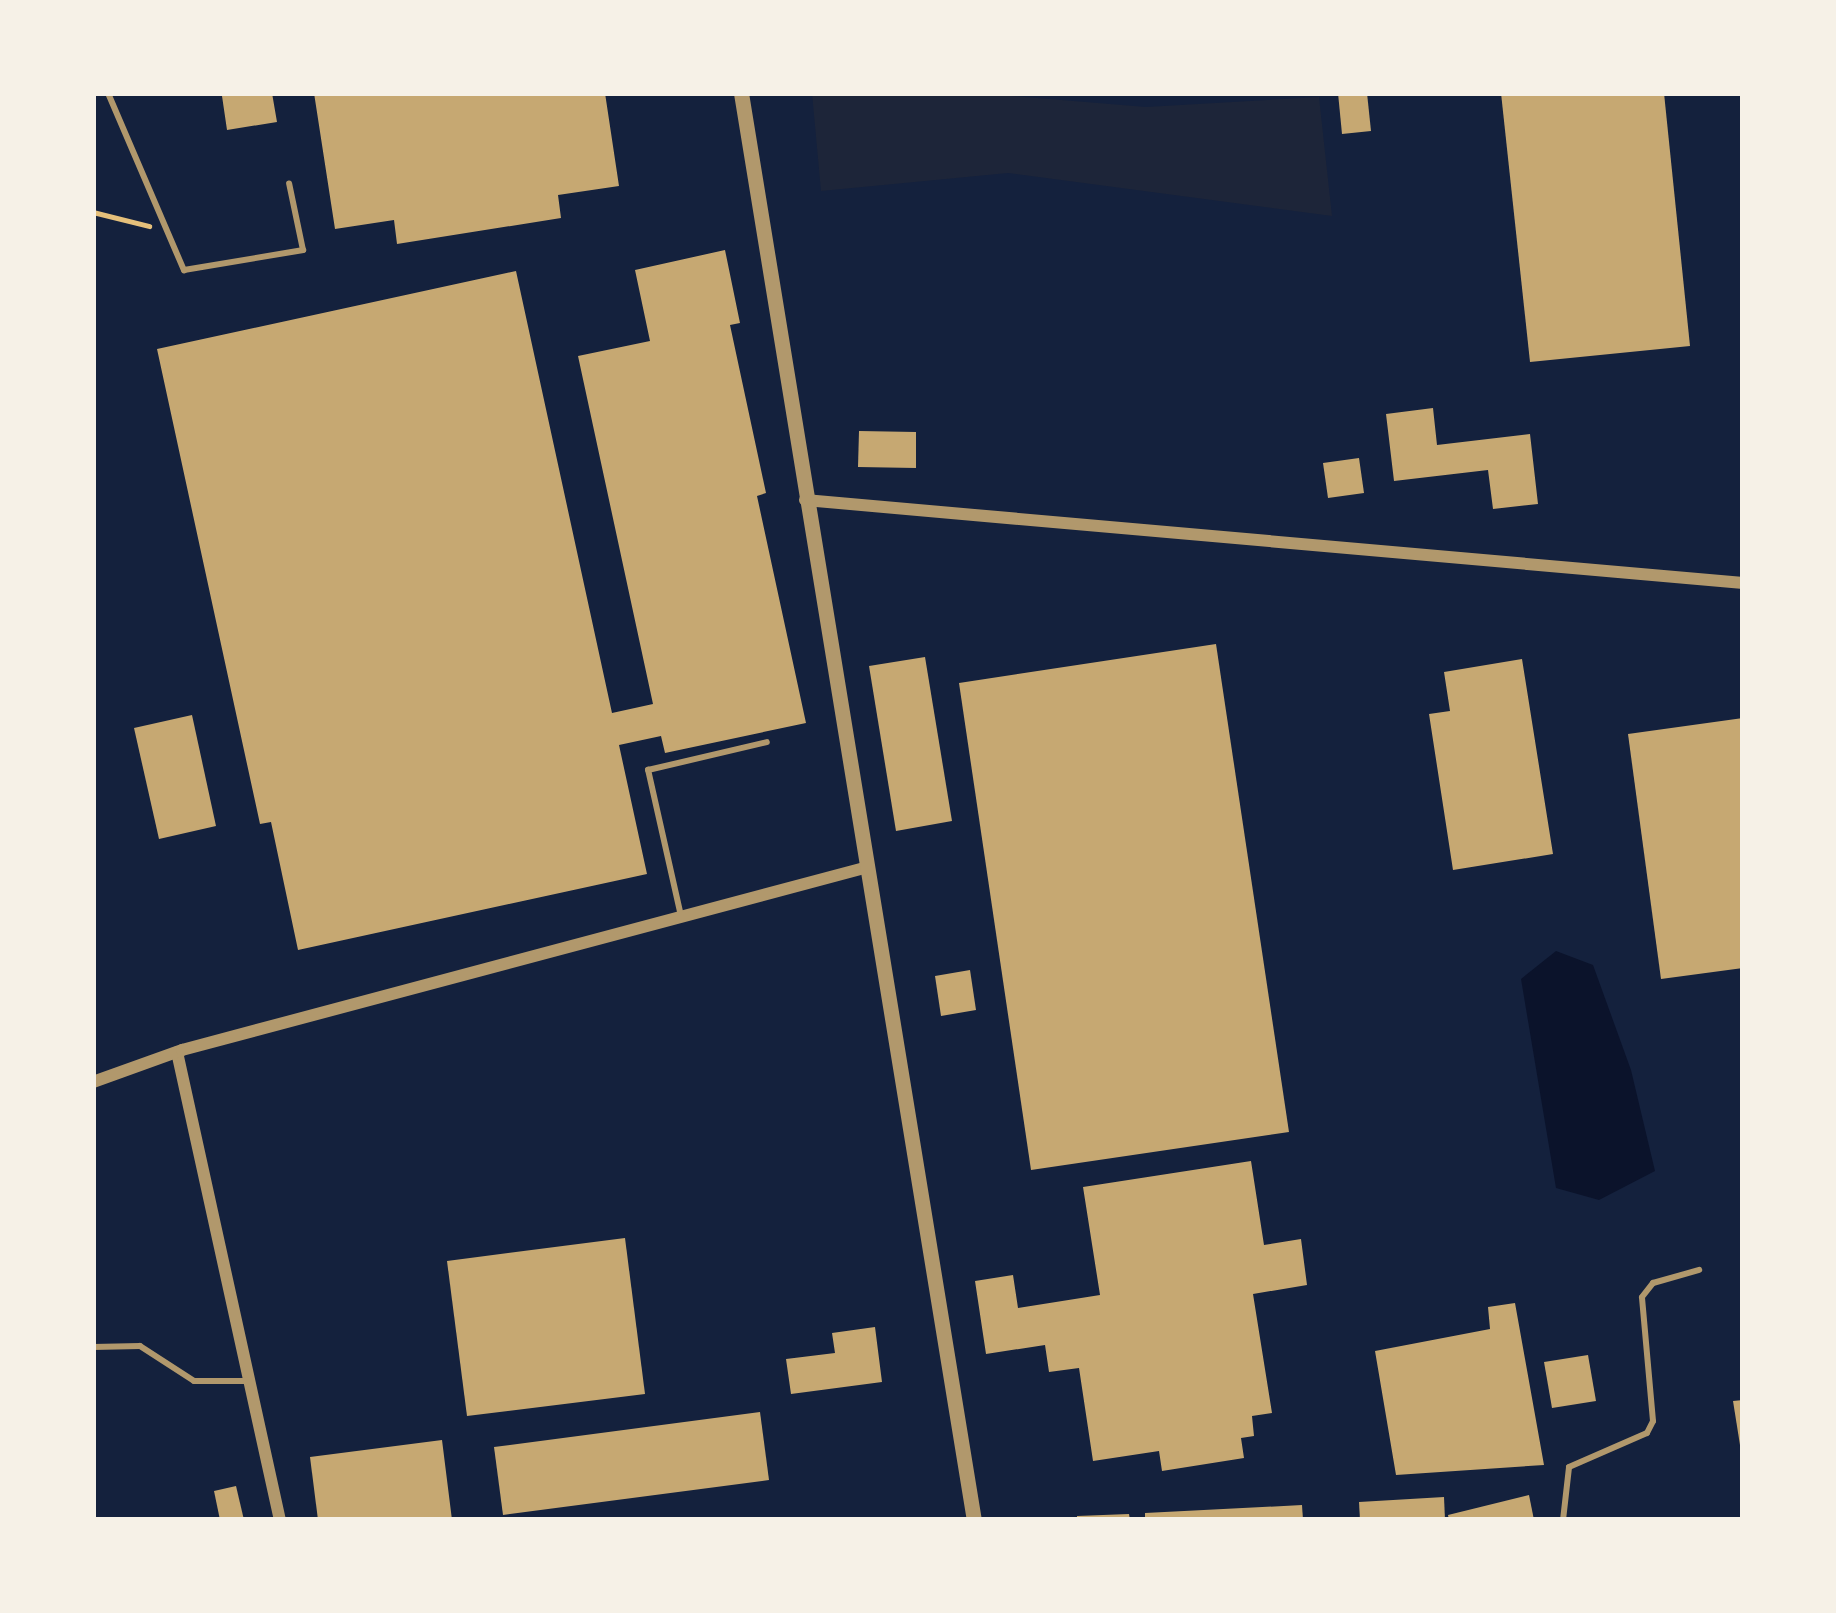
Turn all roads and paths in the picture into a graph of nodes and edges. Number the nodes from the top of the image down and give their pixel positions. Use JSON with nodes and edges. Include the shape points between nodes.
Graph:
{"nodes":[{"id":1,"x":108,"y":93,"type":"edge"},
{"id":2,"x":741,"y":93,"type":"edge"},
{"id":3,"x":289,"y":183,"type":"dead end"},
{"id":4,"x":93,"y":212,"type":"edge"},
{"id":5,"x":166,"y":231,"type":"junction"},
{"id":6,"x":806,"y":500,"type":"junction"},
{"id":7,"x":1743,"y":583,"type":"edge"},
{"id":8,"x":767,"y":742,"type":"dead end"},
{"id":9,"x":868,"y":867,"type":"junction"},
{"id":10,"x":680,"y":916,"type":"junction"},
{"id":11,"x":177,"y":1052,"type":"junction"},
{"id":12,"x":93,"y":1082,"type":"edge"},
{"id":13,"x":1699,"y":1270,"type":"dead end"},
{"id":14,"x":93,"y":1348,"type":"edge"},
{"id":15,"x":248,"y":1381,"type":"junction"},
{"id":16,"x":280,"y":1520,"type":"edge"},
{"id":17,"x":974,"y":1520,"type":"edge"},
{"id":18,"x":1563,"y":1520,"type":"edge"}],
"edges":[{"from":1,"to":5,"type":"lane"},
{"from":2,"to":6,"type":"street"},
{"from":3,"to":5,"type":"lane","via":[[303,250],[184,270]]},
{"from":4,"to":5,"type":"path"},
{"from":6,"to":7,"type":"street"},
{"from":6,"to":9,"type":"street"},
{"from":8,"to":10,"type":"lane","via":[[648,770]]},
{"from":9,"to":10,"type":"street"},
{"from":9,"to":17,"type":"street"},
{"from":10,"to":11,"type":"street"},
{"from":11,"to":12,"type":"street"},
{"from":11,"to":15,"type":"street"},
{"from":13,"to":18,"type":"lane","via":[[1653,1283],[1642,1297],[1653,1420],[1647,1432],[1569,1467]]},
{"from":14,"to":15,"type":"lane","via":[[140,1346],[194,1381]]},
{"from":15,"to":16,"type":"street"}]}
